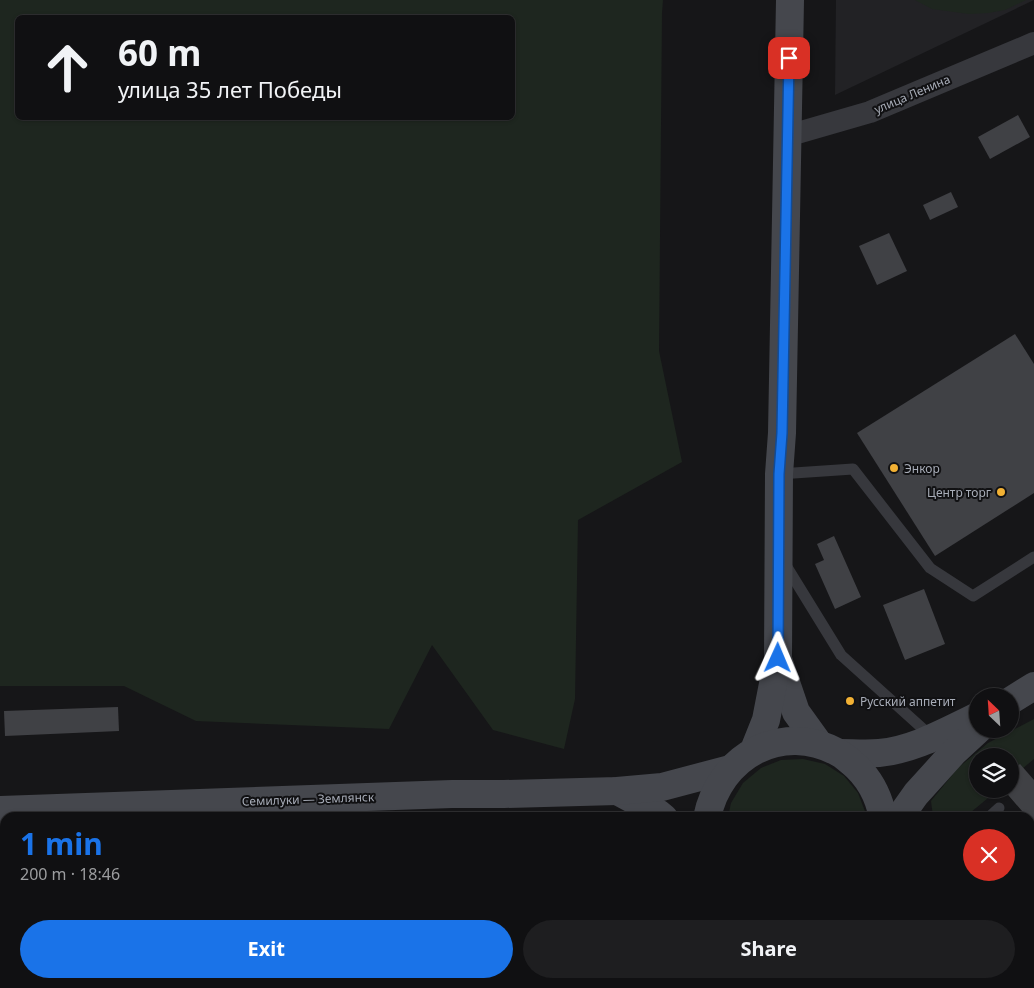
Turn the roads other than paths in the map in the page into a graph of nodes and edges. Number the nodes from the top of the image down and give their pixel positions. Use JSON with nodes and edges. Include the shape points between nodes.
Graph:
{"nodes":[{"id":1,"x":790,"y":0,"type":"edge"},
{"id":2,"x":1034,"y":43,"type":"edge"},
{"id":3,"x":787,"y":136,"type":"junction"},
{"id":4,"x":779,"y":474,"type":"junction"},
{"id":5,"x":779,"y":554,"type":"junction"},
{"id":6,"x":1034,"y":557,"type":"edge"},
{"id":7,"x":778,"y":658,"type":"junction"},
{"id":8,"x":1034,"y":686,"type":"edge"},
{"id":9,"x":1019,"y":695,"type":"edge"},
{"id":10,"x":969,"y":720,"type":"edge"},
{"id":11,"x":932,"y":738,"type":"junction"},
{"id":12,"x":969,"y":738,"type":"edge"},
{"id":13,"x":829,"y":748,"type":"junction"},
{"id":14,"x":754,"y":750,"type":"junction"},
{"id":15,"x":730,"y":769,"type":"junction"},
{"id":16,"x":617,"y":791,"type":"junction"},
{"id":17,"x":999,"y":808,"type":"dead end"},
{"id":18,"x":0,"y":810,"type":"edge"},
{"id":19,"x":656,"y":812,"type":"edge"},
{"id":20,"x":708,"y":812,"type":"edge"},
{"id":21,"x":881,"y":812,"type":"edge"},
{"id":22,"x":903,"y":812,"type":"edge"},
{"id":23,"x":995,"y":812,"type":"edge"}],
"edges":[{"from":1,"to":3,"type":"main road"},
{"from":2,"to":3,"type":"street","name":"улица Ленина","via":[[870,112]]},
{"from":3,"to":4,"type":"main road"},
{"from":4,"to":5,"type":"main road"},
{"from":4,"to":6,"type":"lane","via":[[853,469],[930,568],[973,596]]},
{"from":5,"to":7,"type":"main road"},
{"from":5,"to":11,"type":"lane","via":[[841,655]]},
{"from":7,"to":13,"type":"main road","via":[[796,712]]},
{"from":7,"to":14,"type":"main road","via":[[766,720]]},
{"from":8,"to":9,"type":"main road"},
{"from":10,"to":11,"type":"main road"},
{"from":11,"to":13,"type":"main road","via":[[907,748],[879,753]]},
{"from":12,"to":22,"type":"main road"},
{"from":13,"to":14,"type":"main road","via":[[797,741],[775,743]]},
{"from":13,"to":21,"type":"main road","via":[[860,769],[875,791]]},
{"from":14,"to":15,"type":"main road"},
{"from":15,"to":16,"type":"main road","name":"Семилуки — Землянск","via":[[662,787]]},
{"from":15,"to":20,"type":"main road","via":[[713,793]]},
{"from":16,"to":18,"type":"main road","name":"Семилуки — Землянск"},
{"from":16,"to":19,"type":"main road"},
{"from":17,"to":23,"type":"lane"}]}
